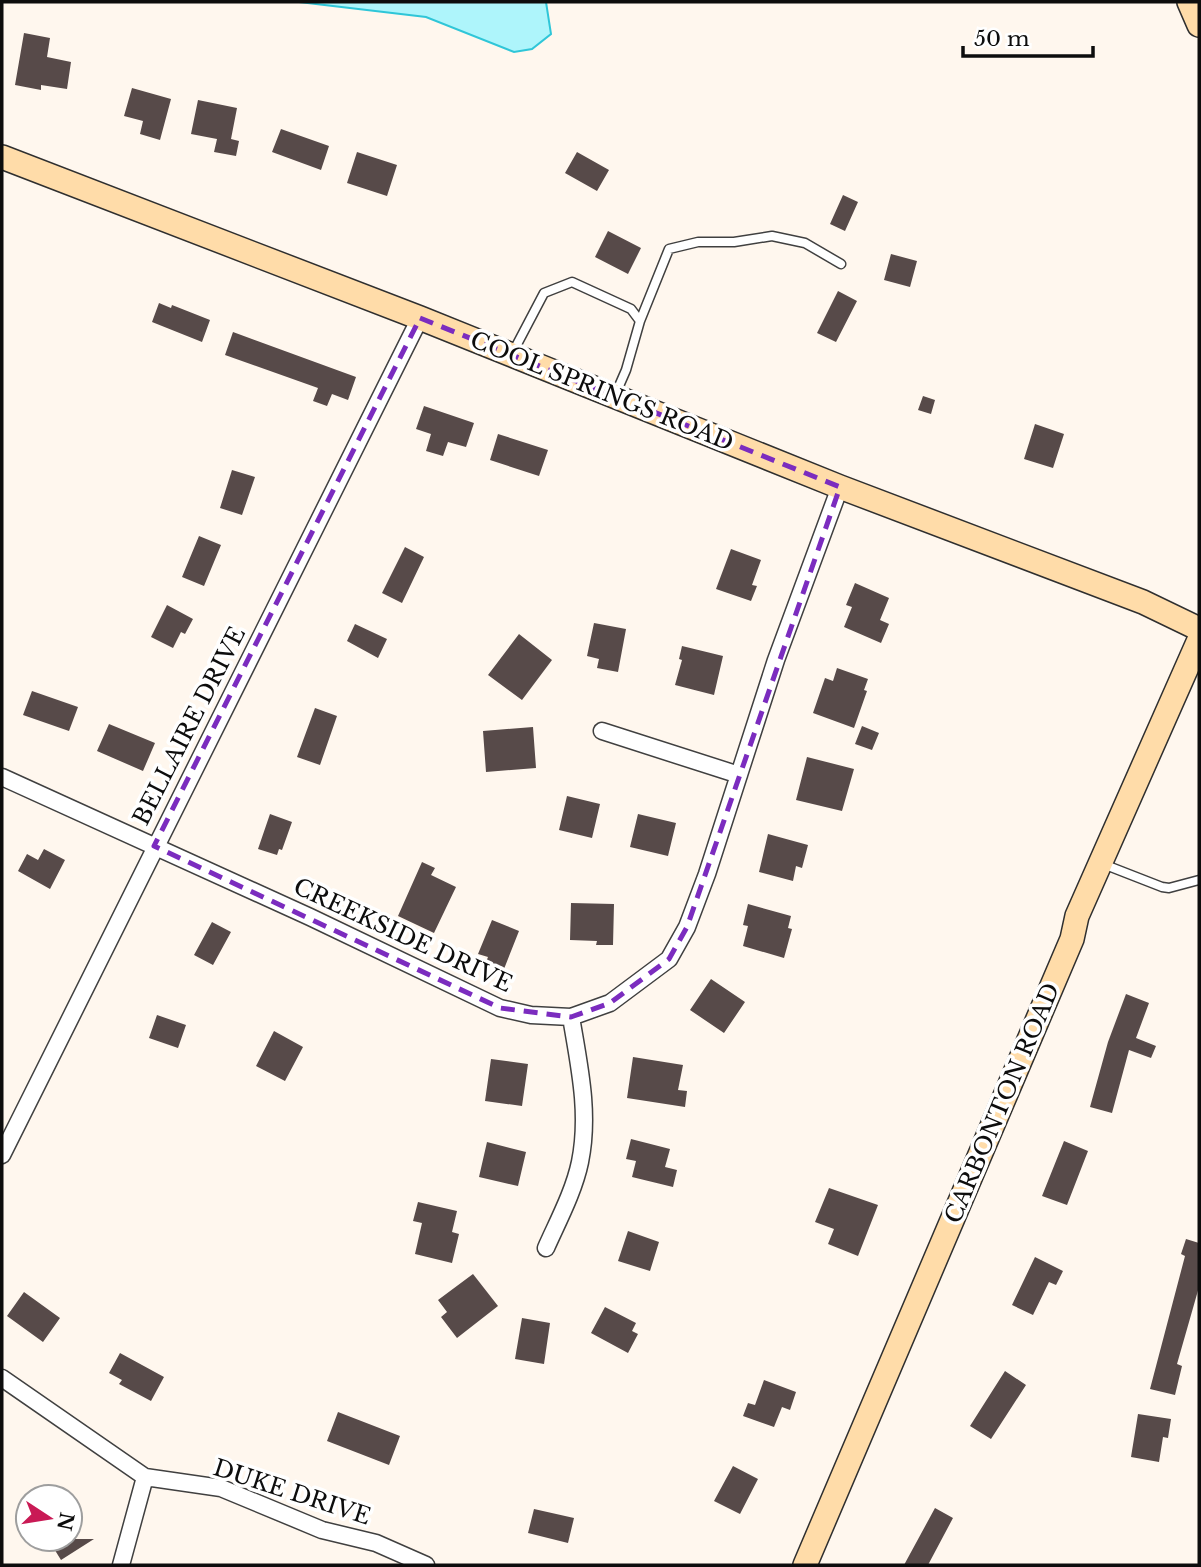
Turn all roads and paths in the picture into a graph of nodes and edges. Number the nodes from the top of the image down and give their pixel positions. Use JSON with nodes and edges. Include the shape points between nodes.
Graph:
{"nodes":[{"id":1,"x":1189,"y":2,"type":"edge"},
{"id":2,"x":1199,"y":25,"type":"edge"},
{"id":3,"x":2,"y":157,"type":"edge"},
{"id":4,"x":841,"y":264,"type":"dead end"},
{"id":5,"x":420,"y":318,"type":"junction"},
{"id":6,"x":640,"y":321,"type":"junction"},
{"id":7,"x":512,"y":355,"type":"junction"},
{"id":8,"x":614,"y":396,"type":"junction"},
{"id":9,"x":840,"y":487,"type":"junction"},
{"id":10,"x":1199,"y":629,"type":"edge"},
{"id":11,"x":1199,"y":640,"type":"edge"},
{"id":12,"x":602,"y":730,"type":"dead end"},
{"id":13,"x":739,"y":775,"type":"junction"},
{"id":14,"x":2,"y":778,"type":"edge"},
{"id":15,"x":154,"y":846,"type":"junction"},
{"id":16,"x":1101,"y":864,"type":"junction"},
{"id":17,"x":1199,"y":880,"type":"edge"},
{"id":18,"x":571,"y":1017,"type":"junction"},
{"id":19,"x":2,"y":1155,"type":"edge"},
{"id":20,"x":546,"y":1248,"type":"dead end"},
{"id":21,"x":2,"y":1378,"type":"edge"},
{"id":22,"x":145,"y":1477,"type":"junction"},
{"id":23,"x":121,"y":1565,"type":"edge"},
{"id":24,"x":426,"y":1565,"type":"edge"},
{"id":25,"x":805,"y":1565,"type":"edge"}],
"edges":[{"from":1,"to":2,"type":"street"},
{"from":3,"to":5,"type":"street","name":"COOL SPRINGS ROAD"},
{"from":4,"to":6,"type":"lane","via":[[805,243],[772,236],[668,249]]},
{"from":5,"to":7,"type":"street","name":"COOL SPRINGS ROAD"},
{"from":5,"to":15,"type":"street","name":"BELLAIRE DRIVE"},
{"from":6,"to":7,"type":"lane","via":[[631,309],[572,282],[544,293]]},
{"from":6,"to":8,"type":"lane"},
{"from":7,"to":8,"type":"street","name":"COOL SPRINGS ROAD"},
{"from":8,"to":9,"type":"street","name":"COOL SPRINGS ROAD"},
{"from":9,"to":10,"type":"street","name":"COOL SPRINGS ROAD","via":[[1143,602]]},
{"from":9,"to":13,"type":"street","name":"CREEKSIDE DRIVE"},
{"from":11,"to":16,"type":"street","name":"CARBONTON ROAD"},
{"from":12,"to":13,"type":"street"},
{"from":13,"to":18,"type":"street","name":"CREEKSIDE DRIVE","via":[[687,927],[669,959],[610,1003]]},
{"from":14,"to":15,"type":"street","name":"CREEKSIDE DRIVE"},
{"from":15,"to":18,"type":"street","name":"CREEKSIDE DRIVE","via":[[500,1009]]},
{"from":15,"to":19,"type":"street","name":"BELLAIRE DRIVE"},
{"from":16,"to":17,"type":"lane","via":[[1162,887]]},
{"from":16,"to":25,"type":"street","name":"CARBONTON ROAD"},
{"from":18,"to":20,"type":"street","via":[[585,1129],[580,1164]]},
{"from":21,"to":22,"type":"street","name":"DUKE DRIVE"},
{"from":22,"to":23,"type":"street"},
{"from":22,"to":24,"type":"street","name":"DUKE DRIVE","via":[[221,1488],[322,1530],[376,1543]]}]}
